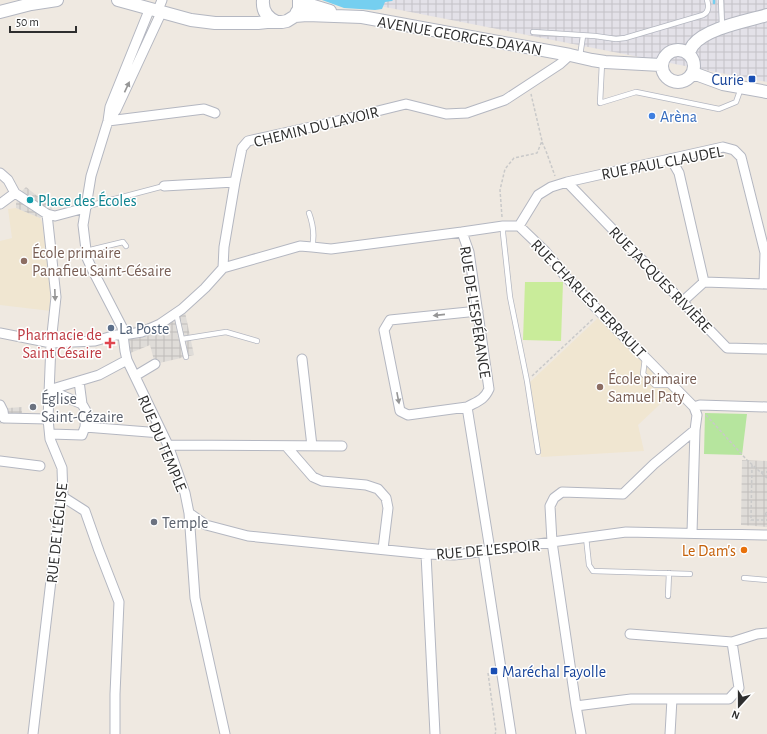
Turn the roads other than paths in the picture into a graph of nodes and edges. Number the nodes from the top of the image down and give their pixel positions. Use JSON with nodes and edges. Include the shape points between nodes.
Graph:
{"nodes":[{"id":1,"x":57,"y":0,"type":"edge"},
{"id":2,"x":118,"y":0,"type":"edge"},
{"id":3,"x":300,"y":0,"type":"edge"},
{"id":4,"x":707,"y":0,"type":"edge"},
{"id":5,"x":721,"y":0,"type":"edge"},
{"id":6,"x":263,"y":2,"type":"edge"},
{"id":7,"x":158,"y":7,"type":"edge"},
{"id":8,"x":0,"y":12,"type":"edge"},
{"id":9,"x":767,"y":15,"type":"edge"},
{"id":10,"x":295,"y":16,"type":"junction"},
{"id":11,"x":351,"y":16,"type":"junction"},
{"id":12,"x":277,"y":22,"type":"junction"},
{"id":13,"x":247,"y":23,"type":"junction"},
{"id":14,"x":722,"y":28,"type":"junction"},
{"id":15,"x":533,"y":32,"type":"dead end"},
{"id":16,"x":583,"y":36,"type":"junction"},
{"id":17,"x":688,"y":53,"type":"junction"},
{"id":18,"x":575,"y":56,"type":"junction"},
{"id":19,"x":602,"y":62,"type":"junction"},
{"id":20,"x":661,"y":65,"type":"junction"},
{"id":21,"x":693,"y":73,"type":"junction"},
{"id":22,"x":741,"y":87,"type":"junction"},
{"id":23,"x":767,"y":92,"type":"edge"},
{"id":24,"x":215,"y":113,"type":"dead end"},
{"id":25,"x":108,"y":121,"type":"junction"},
{"id":26,"x":671,"y":159,"type":"junction"},
{"id":27,"x":0,"y":173,"type":"edge"},
{"id":28,"x":235,"y":182,"type":"junction"},
{"id":29,"x":567,"y":182,"type":"junction"},
{"id":30,"x":164,"y":186,"type":"joint"},
{"id":31,"x":15,"y":193,"type":"junction"},
{"id":32,"x":0,"y":204,"type":"edge"},
{"id":33,"x":85,"y":208,"type":"junction"},
{"id":34,"x":309,"y":213,"type":"dead end"},
{"id":35,"x":47,"y":214,"type":"junction"},
{"id":36,"x":503,"y":226,"type":"junction"},
{"id":37,"x":519,"y":226,"type":"junction"},
{"id":38,"x":462,"y":232,"type":"junction"},
{"id":39,"x":126,"y":246,"type":"dead end"},
{"id":40,"x":312,"y":246,"type":"junction"},
{"id":41,"x":86,"y":251,"type":"junction"},
{"id":42,"x":223,"y":268,"type":"junction"},
{"id":43,"x":704,"y":282,"type":"junction"},
{"id":44,"x":765,"y":284,"type":"edge"},
{"id":45,"x":682,"y":302,"type":"junction"},
{"id":46,"x":478,"y":311,"type":"junction"},
{"id":47,"x":176,"y":313,"type":"junction"},
{"id":48,"x":0,"y":333,"type":"edge"},
{"id":49,"x":123,"y":335,"type":"junction"},
{"id":50,"x":182,"y":339,"type":"junction"},
{"id":51,"x":258,"y":341,"type":"dead end"},
{"id":52,"x":51,"y":343,"type":"junction"},
{"id":53,"x":767,"y":348,"type":"edge"},
{"id":54,"x":186,"y":357,"type":"dead end"},
{"id":55,"x":645,"y":357,"type":"junction"},
{"id":56,"x":302,"y":359,"type":"dead end"},
{"id":57,"x":127,"y":360,"type":"junction"},
{"id":58,"x":154,"y":364,"type":"dead end"},
{"id":59,"x":135,"y":376,"type":"junction"},
{"id":60,"x":79,"y":381,"type":"junction"},
{"id":61,"x":672,"y":385,"type":"junction"},
{"id":62,"x":49,"y":390,"type":"junction"},
{"id":63,"x":82,"y":404,"type":"junction"},
{"id":64,"x":697,"y":406,"type":"junction"},
{"id":65,"x":467,"y":407,"type":"junction"},
{"id":66,"x":767,"y":407,"type":"edge"},
{"id":67,"x":2,"y":414,"type":"edge"},
{"id":68,"x":48,"y":419,"type":"junction"},
{"id":69,"x":85,"y":427,"type":"junction"},
{"id":70,"x":695,"y":430,"type":"junction"},
{"id":71,"x":161,"y":433,"type":"junction"},
{"id":72,"x":50,"y":434,"type":"junction"},
{"id":73,"x":168,"y":445,"type":"junction"},
{"id":74,"x":286,"y":446,"type":"junction"},
{"id":75,"x":312,"y":446,"type":"junction"},
{"id":76,"x":342,"y":446,"type":"dead end"},
{"id":77,"x":538,"y":452,"type":"dead end"},
{"id":78,"x":0,"y":461,"type":"edge"},
{"id":79,"x":40,"y":466,"type":"dead end"},
{"id":80,"x":63,"y":497,"type":"junction"},
{"id":81,"x":189,"y":514,"type":"junction"},
{"id":82,"x":692,"y":533,"type":"junction"},
{"id":83,"x":767,"y":535,"type":"edge"},
{"id":84,"x":586,"y":537,"type":"junction"},
{"id":85,"x":552,"y":542,"type":"junction"},
{"id":86,"x":383,"y":549,"type":"junction"},
{"id":87,"x":487,"y":551,"type":"junction"},
{"id":88,"x":426,"y":554,"type":"junction"},
{"id":89,"x":669,"y":573,"type":"junction"},
{"id":90,"x":690,"y":574,"type":"dead end"},
{"id":91,"x":744,"y":578,"type":"dead end"},
{"id":92,"x":767,"y":580,"type":"edge"},
{"id":93,"x":668,"y":596,"type":"dead end"},
{"id":94,"x":767,"y":633,"type":"edge"},
{"id":95,"x":630,"y":634,"type":"dead end"},
{"id":96,"x":732,"y":642,"type":"junction"},
{"id":97,"x":672,"y":699,"type":"junction"},
{"id":98,"x":576,"y":706,"type":"junction"},
{"id":99,"x":33,"y":734,"type":"edge"},
{"id":100,"x":115,"y":734,"type":"edge"},
{"id":101,"x":225,"y":734,"type":"edge"},
{"id":102,"x":435,"y":734,"type":"edge"},
{"id":103,"x":511,"y":734,"type":"edge"},
{"id":104,"x":581,"y":734,"type":"edge"},
{"id":105,"x":670,"y":734,"type":"edge"}],
"edges":[{"from":1,"to":8,"type":"street"},
{"from":2,"to":7,"type":"street"},
{"from":3,"to":10,"type":"street"},
{"from":3,"to":11,"type":"street","name":"AVENUE GEORGES DAYAN"},
{"from":4,"to":16,"type":"lane","via":[[706,14],[625,38]]},
{"from":5,"to":14,"type":"lane"},
{"from":6,"to":12,"type":"street","via":[[266,15]]},
{"from":6,"to":13,"type":"street","via":[[258,13]]},
{"from":7,"to":13,"type":"street","via":[[191,20]]},
{"from":7,"to":25,"type":"street","name":"RUE DU TEMPLE","via":[[116,110]]},
{"from":9,"to":14,"type":"street"},
{"from":10,"to":11,"type":"street","name":"AVENUE GEORGES DAYAN"},
{"from":10,"to":12,"type":"street","name":"AVENUE GEORGES DAYAN","via":[[287,21]]},
{"from":11,"to":18,"type":"street","name":"AVENUE GEORGES DAYAN"},
{"from":12,"to":13,"type":"street"},
{"from":14,"to":17,"type":"street","via":[[706,35],[694,44]]},
{"from":15,"to":16,"type":"lane"},
{"from":16,"to":18,"type":"lane"},
{"from":17,"to":20,"type":"street","via":[[677,49],[672,51],[666,54]]},
{"from":17,"to":21,"type":"street","via":[[694,62]]},
{"from":18,"to":19,"type":"street","name":"AVENUE GEORGES DAYAN"},
{"from":18,"to":28,"type":"street","name":"CHEMIN DU LAVOIR","via":[[505,100],[467,113],[446,114],[406,104],[248,142],[242,148]]},
{"from":19,"to":20,"type":"street","name":"AVENUE GEORGES DAYAN"},
{"from":19,"to":22,"type":"lane","via":[[600,103],[636,92],[719,108],[736,102]]},
{"from":20,"to":21,"type":"street","via":[[665,77],[670,81],[683,82]]},
{"from":21,"to":22,"type":"street","via":[[723,84]]},
{"from":22,"to":23,"type":"street"},
{"from":24,"to":25,"type":"street","via":[[204,109]]},
{"from":25,"to":33,"type":"street","name":"RUE DU TEMPLE","via":[[91,176]]},
{"from":26,"to":29,"type":"street","name":"RUE PAUL CLAUDEL"},
{"from":26,"to":43,"type":"street","via":[[679,173]]},
{"from":26,"to":44,"type":"street","name":"RUE PAUL CLAUDEL","via":[[723,147],[734,150],[741,157],[765,253]]},
{"from":27,"to":31,"type":"street","via":[[8,180]]},
{"from":28,"to":30,"type":"street"},
{"from":28,"to":42,"type":"street","name":"CHEMIN DU LAVOIR"},
{"from":29,"to":37,"type":"street","name":"RUE PAUL CLAUDEL","via":[[538,195]]},
{"from":29,"to":45,"type":"street","name":"RUE JACQUES RIVIÈRE"},
{"from":30,"to":33,"type":"lane"},
{"from":31,"to":32,"type":"street"},
{"from":31,"to":35,"type":"street"},
{"from":33,"to":35,"type":"street","via":[[55,216]]},
{"from":33,"to":41,"type":"street","name":"RUE DU TEMPLE","via":[[83,225]]},
{"from":34,"to":40,"type":"lane","via":[[313,223]]},
{"from":35,"to":52,"type":"street","name":"RUE DE L'ÉGLISE","one_way":true,"via":[[56,296]]},
{"from":36,"to":37,"type":"street","name":"RUE CHARLES PERRAULT"},
{"from":36,"to":38,"type":"street","name":"RUE CHARLES PERRAULT"},
{"from":36,"to":77,"type":"lane","via":[[510,297]]},
{"from":37,"to":55,"type":"street","name":"RUE CHARLES PERRAULT"},
{"from":38,"to":40,"type":"street","name":"RUE DE L'ESPÉRANCE","via":[[331,249]]},
{"from":38,"to":46,"type":"street","name":"RUE DE L'ESPÉRANCE","via":[[469,252]]},
{"from":39,"to":41,"type":"lane","via":[[123,242]]},
{"from":40,"to":42,"type":"street","name":"RUE DE L'ESPÉRANCE","via":[[300,246]]},
{"from":41,"to":49,"type":"street","name":"RUE DU TEMPLE","via":[[92,269],[122,327]]},
{"from":42,"to":47,"type":"street"},
{"from":43,"to":44,"type":"street"},
{"from":43,"to":45,"type":"street"},
{"from":45,"to":53,"type":"street","name":"RUE JACQUES RIVIÈRE","via":[[727,348]]},
{"from":46,"to":65,"type":"street","name":"RUE DE L'ESPÉRANCE","via":[[489,389],[486,396]]},
{"from":46,"to":65,"type":"street","one_way":true,"via":[[390,320],[384,330],[400,411],[408,415]]},
{"from":47,"to":49,"type":"street","via":[[142,332]]},
{"from":47,"to":50,"type":"lane"},
{"from":48,"to":52,"type":"street"},
{"from":49,"to":52,"type":"street","via":[[95,341]]},
{"from":49,"to":57,"type":"street","name":"RUE DU TEMPLE"},
{"from":50,"to":51,"type":"lane","via":[[226,332]]},
{"from":50,"to":54,"type":"lane"},
{"from":52,"to":62,"type":"street","name":"RUE DE L'ÉGLISE"},
{"from":55,"to":61,"type":"street","name":"RUE CHARLES PERRAULT"},
{"from":55,"to":61,"type":"lane","via":[[643,374],[655,385]]},
{"from":56,"to":75,"type":"street"},
{"from":57,"to":59,"type":"street","name":"RUE DU TEMPLE"},
{"from":57,"to":60,"type":"street","via":[[99,375]]},
{"from":58,"to":59,"type":"street"},
{"from":59,"to":71,"type":"street","name":"RUE DU TEMPLE"},
{"from":60,"to":62,"type":"street"},
{"from":60,"to":63,"type":"street"},
{"from":61,"to":64,"type":"street","name":"RUE CHARLES PERRAULT"},
{"from":62,"to":63,"type":"street"},
{"from":62,"to":68,"type":"street","name":"RUE DE L'ÉGLISE"},
{"from":63,"to":69,"type":"street","via":[[86,411]]},
{"from":64,"to":66,"type":"street"},
{"from":64,"to":70,"type":"street"},
{"from":65,"to":87,"type":"street"},
{"from":67,"to":68,"type":"street","via":[[27,419]]},
{"from":68,"to":72,"type":"street","name":"RUE DE L'ÉGLISE"},
{"from":69,"to":71,"type":"street"},
{"from":69,"to":72,"type":"street","via":[[82,435]]},
{"from":70,"to":82,"type":"street"},
{"from":70,"to":85,"type":"street","via":[[623,494],[562,492],[554,498],[550,506]]},
{"from":71,"to":73,"type":"street","name":"RUE DU TEMPLE"},
{"from":72,"to":80,"type":"street","name":"RUE DE L'ÉGLISE","via":[[62,468]]},
{"from":73,"to":74,"type":"street"},
{"from":73,"to":81,"type":"street","name":"RUE DU TEMPLE","via":[[185,493]]},
{"from":74,"to":75,"type":"street"},
{"from":74,"to":86,"type":"street","via":[[313,477],[322,481],[366,485],[378,489],[386,498],[388,508]]},
{"from":75,"to":76,"type":"street"},
{"from":78,"to":79,"type":"street"},
{"from":80,"to":99,"type":"street","name":"RUE DE L'ÉGLISE","via":[[59,512]]},
{"from":80,"to":100,"type":"street","via":[[85,510],[119,602]]},
{"from":81,"to":86,"type":"street","name":"RUE DE L'ESPOIR","via":[[206,525],[248,536]]},
{"from":81,"to":101,"type":"street","name":"RUE DU TEMPLE","via":[[195,598]]},
{"from":82,"to":83,"type":"street","name":"RUE DE L'ESPOIR"},
{"from":82,"to":84,"type":"street","name":"RUE DE L'ESPOIR","via":[[626,532]]},
{"from":84,"to":85,"type":"street","name":"RUE DE L'ESPOIR"},
{"from":84,"to":89,"type":"lane","via":[[589,565],[593,571]]},
{"from":85,"to":87,"type":"street","name":"RUE DE L'ESPOIR"},
{"from":85,"to":98,"type":"street"},
{"from":86,"to":88,"type":"street","name":"RUE DE L'ESPOIR"},
{"from":87,"to":88,"type":"street","name":"RUE DE L'ESPOIR"},
{"from":87,"to":103,"type":"street"},
{"from":88,"to":102,"type":"street"},
{"from":89,"to":90,"type":"lane"},
{"from":89,"to":93,"type":"lane"},
{"from":91,"to":92,"type":"lane"},
{"from":94,"to":96,"type":"street"},
{"from":95,"to":96,"type":"street"},
{"from":96,"to":97,"type":"street","via":[[739,688],[729,699]]},
{"from":97,"to":98,"type":"street","via":[[631,699]]},
{"from":97,"to":105,"type":"street"},
{"from":98,"to":104,"type":"street"}]}
